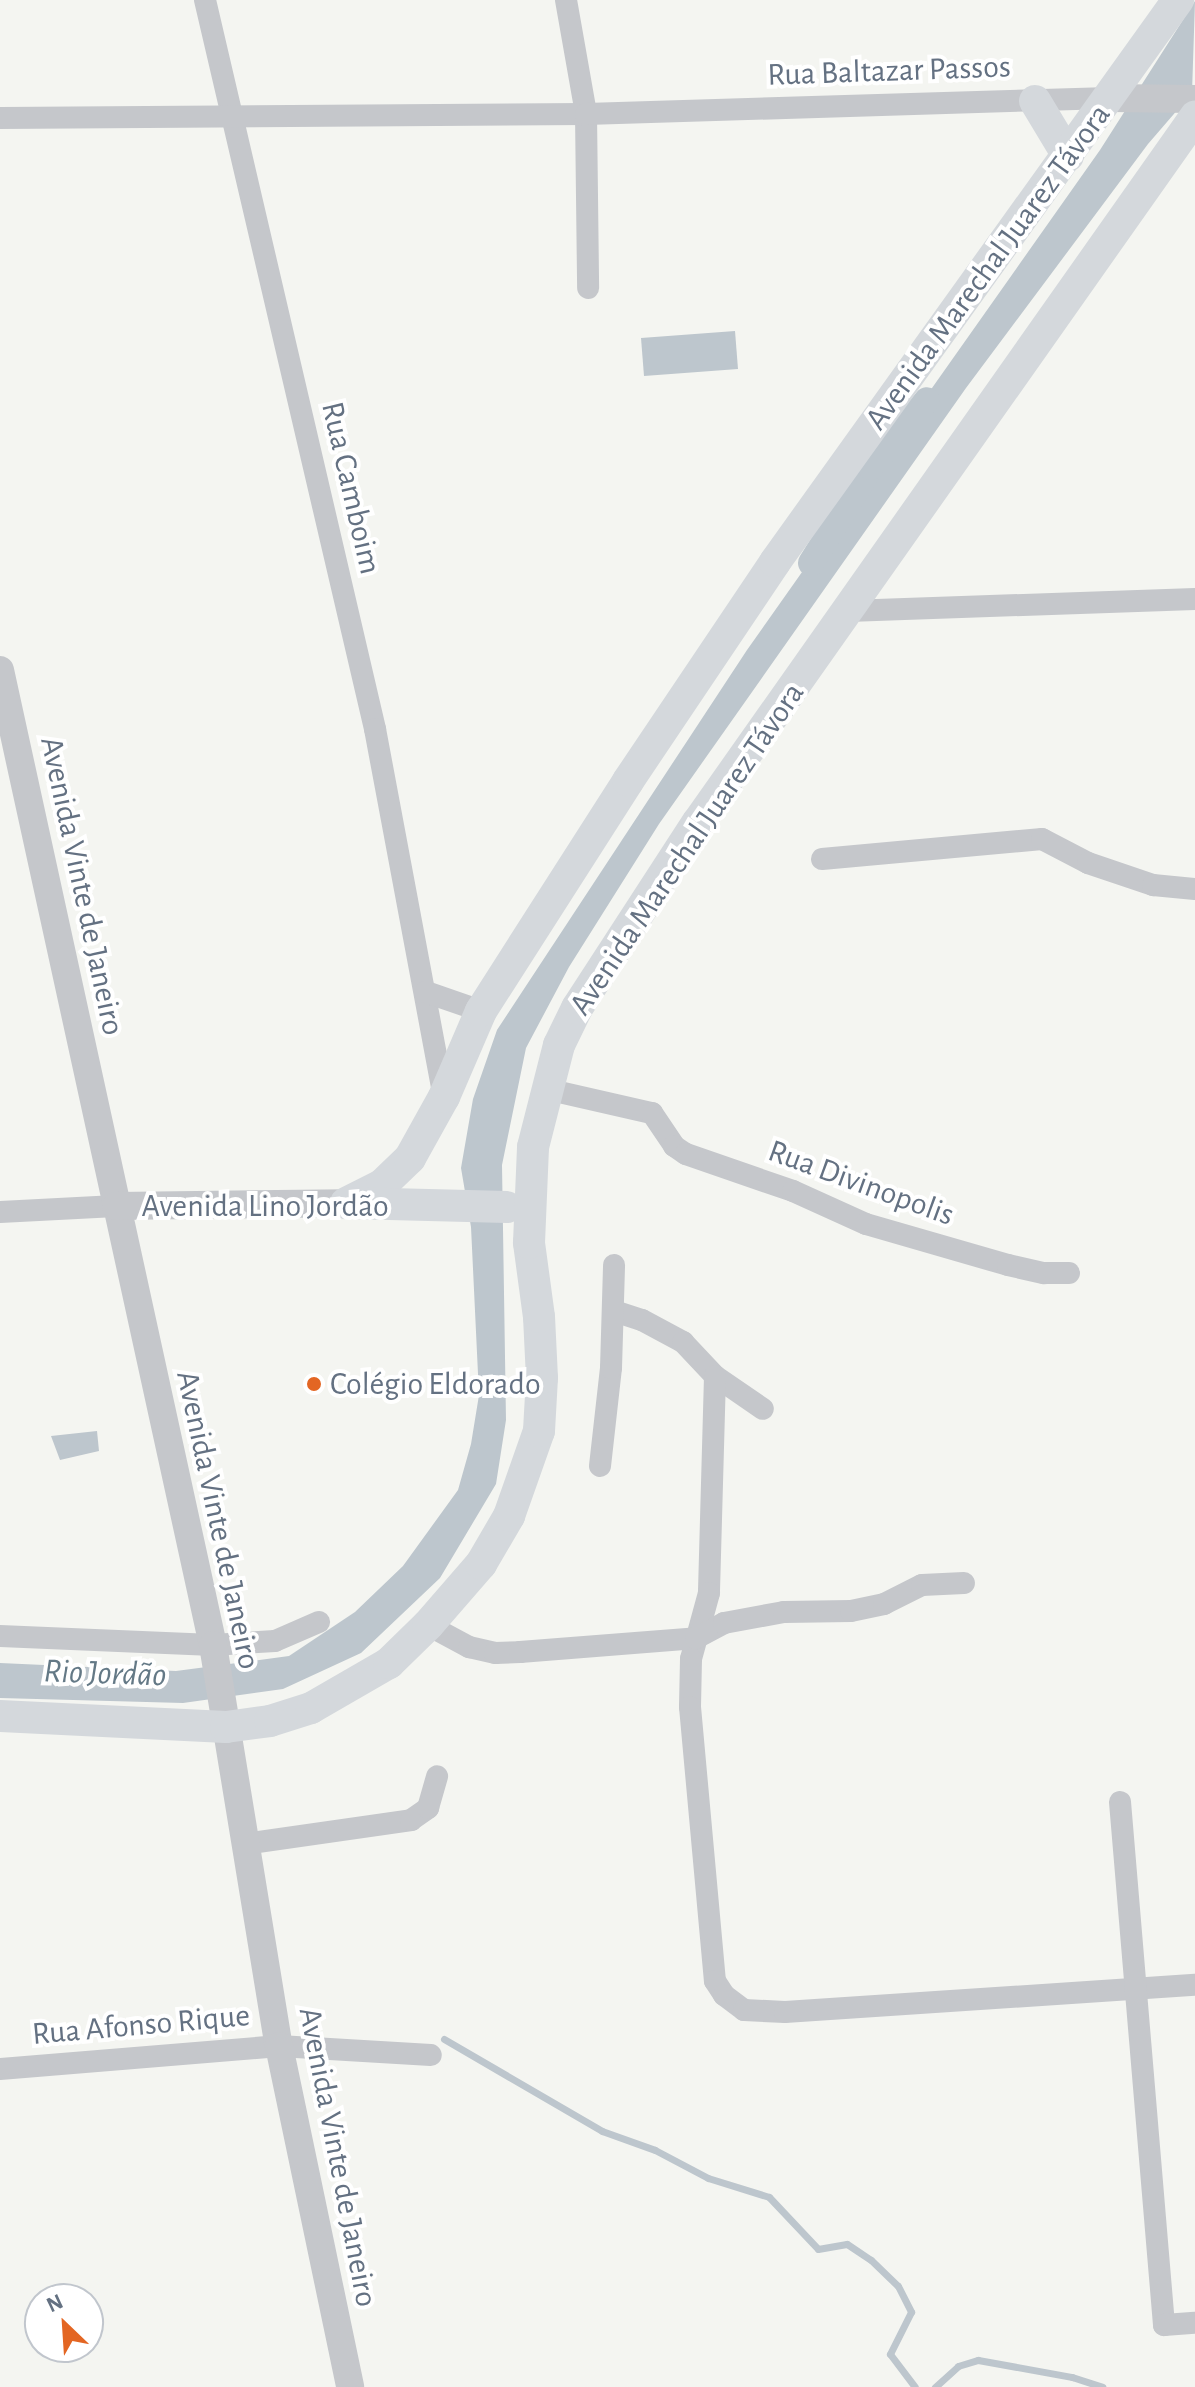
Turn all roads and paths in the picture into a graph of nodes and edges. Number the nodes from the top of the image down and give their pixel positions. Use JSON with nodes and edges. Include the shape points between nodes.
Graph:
{"nodes":[{"id":1,"x":205,"y":0,"type":"edge"},
{"id":2,"x":566,"y":0,"type":"edge"},
{"id":3,"x":1178,"y":0,"type":"edge"},
{"id":4,"x":1118,"y":98,"type":"junction"},
{"id":5,"x":1195,"y":99,"type":"edge"},
{"id":6,"x":1035,"y":101,"type":"junction"},
{"id":7,"x":586,"y":114,"type":"junction"},
{"id":8,"x":232,"y":117,"type":"junction"},
{"id":9,"x":1195,"y":117,"type":"edge"},
{"id":10,"x":0,"y":118,"type":"edge"},
{"id":11,"x":1068,"y":156,"type":"junction"},
{"id":12,"x":588,"y":288,"type":"dead end"},
{"id":13,"x":1195,"y":599,"type":"edge"},
{"id":14,"x":848,"y":611,"type":"junction"},
{"id":15,"x":0,"y":670,"type":"edge"},
{"id":16,"x":822,"y":859,"type":"dead end"},
{"id":17,"x":1195,"y":889,"type":"edge"},
{"id":18,"x":426,"y":992,"type":"junction"},
{"id":19,"x":481,"y":1011,"type":"junction"},
{"id":20,"x":546,"y":1089,"type":"junction"},
{"id":21,"x":444,"y":1097,"type":"junction"},
{"id":22,"x":346,"y":1203,"type":"junction"},
{"id":23,"x":116,"y":1206,"type":"junction"},
{"id":24,"x":518,"y":1206,"type":"junction"},
{"id":25,"x":0,"y":1212,"type":"edge"},
{"id":26,"x":614,"y":1265,"type":"dead end"},
{"id":27,"x":1069,"y":1273,"type":"dead end"},
{"id":28,"x":614,"y":1311,"type":"junction"},
{"id":29,"x":715,"y":1376,"type":"junction"},
{"id":30,"x":763,"y":1409,"type":"dead end"},
{"id":31,"x":600,"y":1466,"type":"dead end"},
{"id":32,"x":964,"y":1583,"type":"dead end"},
{"id":33,"x":319,"y":1622,"type":"dead end"},
{"id":34,"x":428,"y":1625,"type":"junction"},
{"id":35,"x":0,"y":1636,"type":"edge"},
{"id":36,"x":696,"y":1638,"type":"junction"},
{"id":37,"x":214,"y":1649,"type":"junction"},
{"id":38,"x":0,"y":1716,"type":"edge"},
{"id":39,"x":225,"y":1724,"type":"junction"},
{"id":40,"x":437,"y":1776,"type":"dead end"},
{"id":41,"x":1120,"y":1802,"type":"dead end"},
{"id":42,"x":245,"y":1844,"type":"junction"},
{"id":43,"x":1195,"y":1985,"type":"edge"},
{"id":44,"x":1135,"y":1991,"type":"junction"},
{"id":45,"x":279,"y":2046,"type":"junction"},
{"id":46,"x":431,"y":2055,"type":"dead end"},
{"id":47,"x":0,"y":2069,"type":"edge"},
{"id":48,"x":1195,"y":2323,"type":"edge"},
{"id":49,"x":350,"y":2387,"type":"edge"}],
"edges":[{"from":1,"to":8,"type":"street","name":"Rua Camboim"},
{"from":2,"to":7,"type":"street"},
{"from":3,"to":4,"type":"main road","name":"Avenida Marechal Juarez Távora"},
{"from":4,"to":5,"type":"street","name":"Rua Baltazar Passos"},
{"from":4,"to":6,"type":"street","name":"Rua Baltazar Passos"},
{"from":4,"to":11,"type":"main road","name":"Avenida Marechal Juarez Távora"},
{"from":6,"to":7,"type":"street","name":"Rua Baltazar Passos"},
{"from":6,"to":11,"type":"main road"},
{"from":7,"to":8,"type":"street","name":"Rua Baltazar Passos"},
{"from":7,"to":12,"type":"street"},
{"from":8,"to":10,"type":"street","name":"Rua Baltazar Passos"},
{"from":8,"to":18,"type":"street","name":"Rua Camboim","via":[[375,729]]},
{"from":9,"to":14,"type":"main road","name":"Avenida Marechal Juarez Távora"},
{"from":11,"to":19,"type":"main road","name":"Avenida Marechal Juarez Távora","via":[[766,575]]},
{"from":13,"to":14,"type":"street"},
{"from":14,"to":20,"type":"main road","name":"Avenida Marechal Juarez Távora","via":[[698,822],[577,1008]]},
{"from":15,"to":23,"type":"street","name":"Avenida Vinte de Janeiro"},
{"from":16,"to":17,"type":"street","via":[[1042,839],[1140,881]]},
{"from":18,"to":19,"type":"street"},
{"from":18,"to":21,"type":"street","name":"Rua Camboim"},
{"from":19,"to":21,"type":"main road","name":"Avenida Marechal Juarez Távora"},
{"from":20,"to":24,"type":"main road","name":"Avenida Marechal Juarez Távora"},
{"from":20,"to":27,"type":"street","name":"Rua Divinopolis","via":[[652,1113],[674,1146],[686,1154],[793,1191],[866,1224],[1008,1265]]},
{"from":21,"to":22,"type":"main road","name":"Avenida Marechal Juarez Távora","via":[[398,1172]]},
{"from":22,"to":23,"type":"street","name":"Avenida Lino Jordão"},
{"from":22,"to":24,"type":"main road","name":"Avenida Lino Jordão"},
{"from":23,"to":25,"type":"street","name":"Avenida Lino Jordão"},
{"from":23,"to":37,"type":"street","name":"Avenida Vinte de Janeiro"},
{"from":24,"to":34,"type":"main road","name":"Avenida Marechal Juarez Távora","via":[[529,1243],[541,1363],[539,1431],[509,1516],[481,1564]]},
{"from":26,"to":28,"type":"street"},
{"from":28,"to":29,"type":"street","via":[[683,1342]]},
{"from":28,"to":31,"type":"street"},
{"from":29,"to":30,"type":"street"},
{"from":29,"to":36,"type":"street","via":[[709,1593]]},
{"from":32,"to":36,"type":"street","via":[[922,1585],[884,1604],[851,1611],[784,1612],[724,1623]]},
{"from":33,"to":37,"type":"street","via":[[275,1641]]},
{"from":34,"to":36,"type":"street","via":[[469,1647],[495,1653]]},
{"from":34,"to":39,"type":"main road","name":"Avenida Marechal Juarez Távora","via":[[389,1663],[311,1708],[270,1721]]},
{"from":35,"to":37,"type":"street"},
{"from":36,"to":44,"type":"street","via":[[690,1707],[715,1981],[724,1995],[744,2010],[785,2012]]},
{"from":37,"to":39,"type":"street","name":"Avenida Vinte de Janeiro"},
{"from":38,"to":39,"type":"main road","name":"Avenida Marechal Juarez Távora"},
{"from":39,"to":42,"type":"street","name":"Avenida Vinte de Janeiro"},
{"from":40,"to":42,"type":"street","via":[[428,1808],[411,1820]]},
{"from":41,"to":44,"type":"street"},
{"from":42,"to":45,"type":"street","name":"Avenida Vinte de Janeiro"},
{"from":43,"to":44,"type":"street"},
{"from":44,"to":48,"type":"street","via":[[1164,2325]]},
{"from":45,"to":46,"type":"street","name":"Rua Afonso Rique"},
{"from":45,"to":47,"type":"street","name":"Rua Afonso Rique"},
{"from":45,"to":49,"type":"street","name":"Avenida Vinte de Janeiro"}]}
